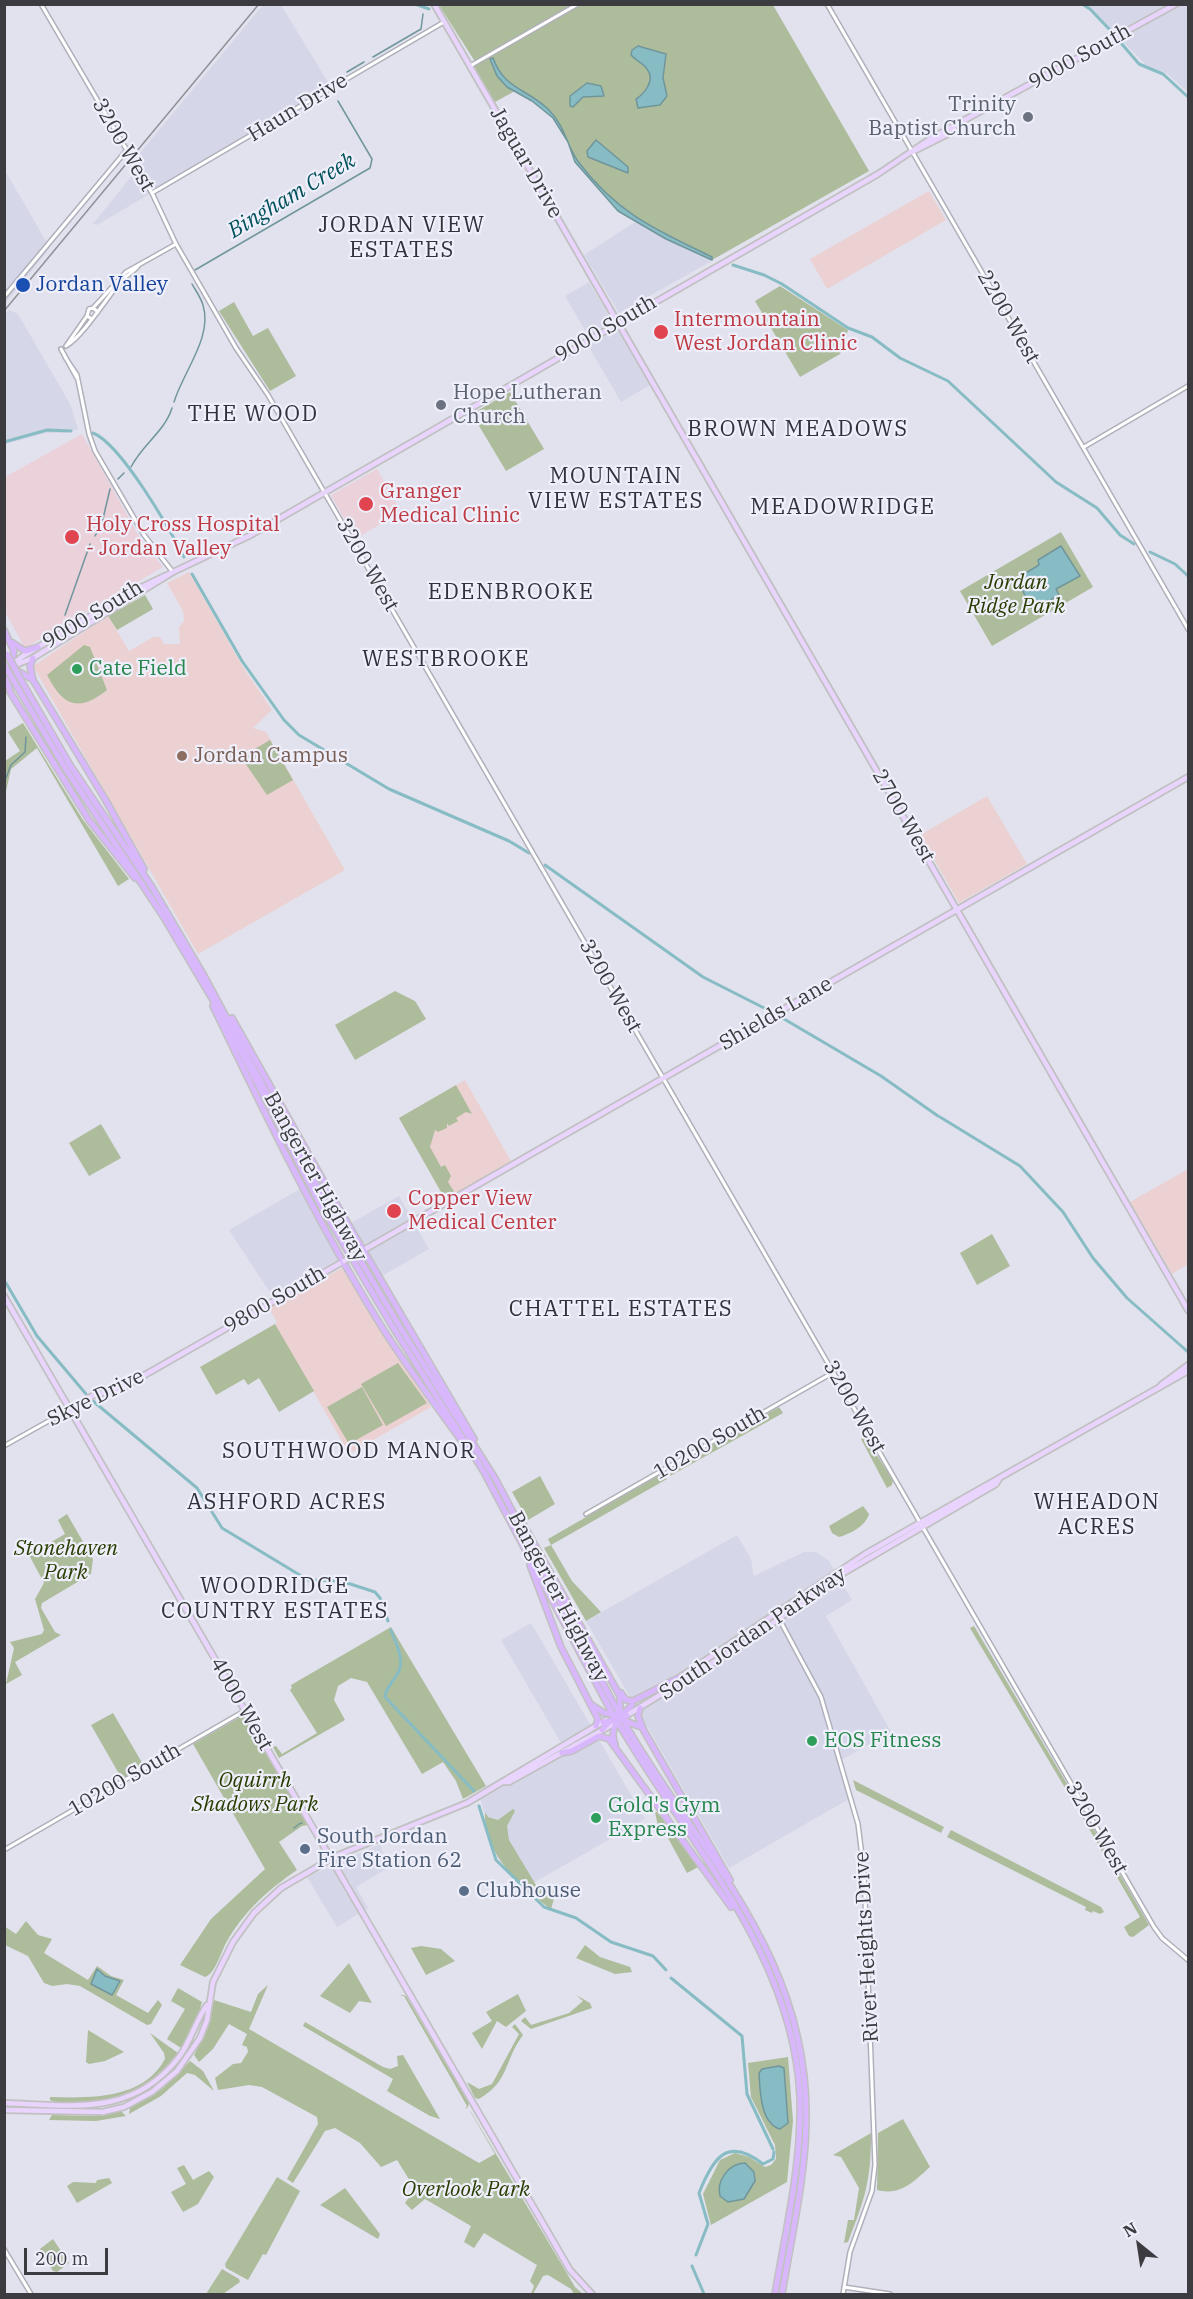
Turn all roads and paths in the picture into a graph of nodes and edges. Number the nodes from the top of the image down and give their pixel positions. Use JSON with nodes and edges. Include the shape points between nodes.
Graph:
{"nodes":[{"id":1,"x":41,"y":4,"type":"edge"},
{"id":2,"x":434,"y":4,"type":"edge"},
{"id":3,"x":578,"y":4,"type":"edge"},
{"id":4,"x":827,"y":4,"type":"edge"},
{"id":5,"x":1176,"y":4,"type":"edge"},
{"id":6,"x":444,"y":22,"type":"junction"},
{"id":7,"x":470,"y":67,"type":"junction"},
{"id":8,"x":126,"y":150,"type":"junction"},
{"id":9,"x":912,"y":152,"type":"junction"},
{"id":10,"x":152,"y":194,"type":"junction"},
{"id":11,"x":176,"y":244,"type":"junction"},
{"id":12,"x":138,"y":266,"type":"junction"},
{"id":13,"x":4,"y":297,"type":"edge"},
{"id":14,"x":93,"y":308,"type":"junction"},
{"id":15,"x":98,"y":312,"type":"junction"},
{"id":16,"x":87,"y":316,"type":"junction"},
{"id":17,"x":92,"y":319,"type":"junction"},
{"id":18,"x":618,"y":322,"type":"junction"},
{"id":19,"x":61,"y":349,"type":"dead end"},
{"id":20,"x":1188,"y":386,"type":"edge"},
{"id":21,"x":1083,"y":447,"type":"junction"},
{"id":22,"x":325,"y":492,"type":"junction"},
{"id":23,"x":173,"y":572,"type":"junction"},
{"id":24,"x":1188,"y":629,"type":"edge"},
{"id":25,"x":4,"y":630,"type":"edge"},
{"id":26,"x":9,"y":638,"type":"junction"},
{"id":27,"x":38,"y":647,"type":"junction"},
{"id":28,"x":6,"y":652,"type":"edge"},
{"id":29,"x":33,"y":658,"type":"junction"},
{"id":30,"x":17,"y":664,"type":"junction"},
{"id":31,"x":6,"y":667,"type":"edge"},
{"id":32,"x":33,"y":680,"type":"junction"},
{"id":33,"x":19,"y":683,"type":"junction"},
{"id":34,"x":4,"y":690,"type":"edge"},
{"id":35,"x":23,"y":714,"type":"junction"},
{"id":36,"x":1188,"y":777,"type":"edge"},
{"id":37,"x":957,"y":910,"type":"junction"},
{"id":38,"x":165,"y":914,"type":"junction"},
{"id":39,"x":201,"y":974,"type":"junction"},
{"id":40,"x":664,"y":1079,"type":"junction"},
{"id":41,"x":363,"y":1250,"type":"junction"},
{"id":42,"x":344,"y":1261,"type":"junction"},
{"id":43,"x":4,"y":1296,"type":"edge"},
{"id":44,"x":1188,"y":1310,"type":"edge"},
{"id":45,"x":188,"y":1350,"type":"joint"},
{"id":46,"x":1188,"y":1365,"type":"edge"},
{"id":47,"x":1188,"y":1371,"type":"edge"},
{"id":48,"x":834,"y":1372,"type":"junction"},
{"id":49,"x":1161,"y":1385,"type":"junction"},
{"id":50,"x":70,"y":1409,"type":"junction"},
{"id":51,"x":4,"y":1446,"type":"edge"},
{"id":52,"x":485,"y":1468,"type":"junction"},
{"id":53,"x":501,"y":1497,"type":"junction"},
{"id":54,"x":586,"y":1514,"type":"dead end"},
{"id":55,"x":921,"y":1524,"type":"junction"},
{"id":56,"x":776,"y":1613,"type":"junction"},
{"id":57,"x":779,"y":1619,"type":"junction"},
{"id":58,"x":682,"y":1676,"type":"junction"},
{"id":59,"x":614,"y":1682,"type":"junction"},
{"id":60,"x":589,"y":1701,"type":"junction"},
{"id":61,"x":632,"y":1705,"type":"joint"},
{"id":62,"x":640,"y":1708,"type":"junction"},
{"id":63,"x":246,"y":1710,"type":"junction"},
{"id":64,"x":618,"y":1717,"type":"junction"},
{"id":65,"x":603,"y":1722,"type":"joint"},
{"id":66,"x":597,"y":1725,"type":"junction"},
{"id":67,"x":602,"y":1730,"type":"joint"},
{"id":68,"x":644,"y":1731,"type":"junction"},
{"id":69,"x":562,"y":1753,"type":"junction"},
{"id":70,"x":623,"y":1758,"type":"junction"},
{"id":71,"x":504,"y":1782,"type":"junction"},
{"id":72,"x":4,"y":1850,"type":"edge"},
{"id":73,"x":331,"y":1858,"type":"junction"},
{"id":74,"x":755,"y":1926,"type":"junction"},
{"id":75,"x":756,"y":1942,"type":"junction"},
{"id":76,"x":1188,"y":1960,"type":"edge"},
{"id":77,"x":207,"y":2005,"type":"junction"},
{"id":78,"x":4,"y":2103,"type":"edge"},
{"id":79,"x":4,"y":2110,"type":"edge"},
{"id":80,"x":4,"y":2249,"type":"edge"},
{"id":81,"x":844,"y":2287,"type":"junction"},
{"id":82,"x":30,"y":2295,"type":"edge"},
{"id":83,"x":592,"y":2295,"type":"edge"},
{"id":84,"x":775,"y":2295,"type":"edge"},
{"id":85,"x":782,"y":2295,"type":"edge"},
{"id":86,"x":843,"y":2295,"type":"edge"},
{"id":87,"x":890,"y":2295,"type":"edge"}],
"edges":[{"from":1,"to":8,"type":"street","name":"3200 West"},
{"from":2,"to":6,"type":"main road","name":"Jaguar Drive"},
{"from":3,"to":7,"type":"street"},
{"from":4,"to":9,"type":"street","name":"2200 West"},
{"from":5,"to":9,"type":"main road","name":"9000 South"},
{"from":6,"to":7,"type":"main road","name":"Jaguar Drive"},
{"from":6,"to":10,"type":"street","name":"Haun Drive"},
{"from":7,"to":18,"type":"main road","name":"Jaguar Drive"},
{"from":8,"to":10,"type":"street","name":"3200 West"},
{"from":8,"to":13,"type":"street"},
{"from":9,"to":18,"type":"main road","name":"9000 South"},
{"from":9,"to":21,"type":"street","name":"2200 West"},
{"from":10,"to":11,"type":"street","name":"3200 West"},
{"from":11,"to":12,"type":"street"},
{"from":11,"to":22,"type":"street","name":"3200 West"},
{"from":12,"to":14,"type":"street","via":[[124,274]]},
{"from":12,"to":15,"type":"street"},
{"from":14,"to":15,"type":"street"},
{"from":14,"to":16,"type":"street"},
{"from":15,"to":17,"type":"street"},
{"from":16,"to":17,"type":"street"},
{"from":16,"to":17,"type":"street","via":[[66,346]]},
{"from":18,"to":22,"type":"main road","name":"9000 South"},
{"from":18,"to":37,"type":"main road","name":"2700 West"},
{"from":19,"to":23,"type":"street","via":[[77,378],[93,447],[146,538]]},
{"from":20,"to":21,"type":"street"},
{"from":21,"to":24,"type":"street","name":"2200 West"},
{"from":22,"to":23,"type":"main road","name":"9000 South","via":[[237,542]]},
{"from":22,"to":40,"type":"street","name":"3200 West"},
{"from":23,"to":27,"type":"main road","name":"9000 South"},
{"from":23,"to":29,"type":"main road","name":"9000 South"},
{"from":25,"to":26,"type":"highway"},
{"from":26,"to":27,"type":"highway","via":[[23,650]]},
{"from":26,"to":31,"type":"highway","via":[[14,651]]},
{"from":27,"to":30,"type":"main road","name":"9000 South"},
{"from":28,"to":33,"type":"highway","name":"Bangerter Highway","bridge":true},
{"from":29,"to":30,"type":"main road","name":"9000 South"},
{"from":29,"to":32,"type":"highway"},
{"from":30,"to":31,"type":"main road","name":"9000 South"},
{"from":31,"to":32,"type":"highway"},
{"from":31,"to":33,"type":"highway","name":"Bangerter Highway","bridge":true},
{"from":31,"to":35,"type":"highway","via":[[8,688]]},
{"from":32,"to":38,"type":"highway","via":[[105,799]]},
{"from":33,"to":38,"type":"highway","name":"Bangerter Highway"},
{"from":34,"to":35,"type":"highway"},
{"from":35,"to":38,"type":"highway","via":[[97,830]]},
{"from":36,"to":37,"type":"main road","name":"Shields Lane"},
{"from":37,"to":40,"type":"main road","name":"Shields Lane"},
{"from":37,"to":44,"type":"main road","name":"2700 West"},
{"from":38,"to":39,"type":"highway","name":"Bangerter Highway"},
{"from":39,"to":41,"type":"highway","via":[[246,1042]]},
{"from":39,"to":42,"type":"highway","via":[[289,1162]]},
{"from":39,"to":52,"type":"highway","name":"Bangerter Highway","via":[[325,1201]]},
{"from":40,"to":41,"type":"main road","name":"Shields Lane"},
{"from":40,"to":48,"type":"street","name":"3200 West"},
{"from":41,"to":42,"type":"main road","name":"9800 South","bridge":true},
{"from":41,"to":52,"type":"highway","via":[[464,1418]]},
{"from":42,"to":45,"type":"main road","name":"9800 South"},
{"from":42,"to":52,"type":"highway","via":[[387,1335]]},
{"from":43,"to":50,"type":"main road","name":"4000 West"},
{"from":45,"to":50,"type":"main road","name":"Skye Drive","via":[[120,1389],[96,1394]]},
{"from":46,"to":49,"type":"main road","name":"South Jordan Parkway"},
{"from":47,"to":49,"type":"main road","name":"South Jordan Parkway"},
{"from":48,"to":54,"type":"street","name":"10200 South"},
{"from":48,"to":55,"type":"street","name":"3200 West"},
{"from":49,"to":55,"type":"main road","name":"South Jordan Parkway"},
{"from":50,"to":51,"type":"street","name":"Skye Drive"},
{"from":50,"to":63,"type":"main road","name":"4000 West"},
{"from":52,"to":53,"type":"highway","name":"Bangerter Highway"},
{"from":53,"to":59,"type":"highway","via":[[575,1611]]},
{"from":53,"to":60,"type":"highway","via":[[561,1647]]},
{"from":53,"to":64,"type":"highway","name":"Bangerter Highway"},
{"from":55,"to":56,"type":"main road","name":"South Jordan Parkway","via":[[815,1585]]},
{"from":55,"to":57,"type":"main road","name":"South Jordan Parkway"},
{"from":55,"to":76,"type":"street","name":"3200 West","via":[[1156,1931]]},
{"from":56,"to":57,"type":"street","name":"River Heights Drive"},
{"from":56,"to":58,"type":"main road","name":"South Jordan Parkway"},
{"from":57,"to":62,"type":"main road","name":"South Jordan Parkway"},
{"from":57,"to":81,"type":"street","name":"River Heights Drive","via":[[826,1709],[851,1794],[863,1860],[875,2165],[872,2191],[851,2247]]},
{"from":58,"to":59,"type":"highway","via":[[632,1701],[625,1699]]},
{"from":58,"to":61,"type":"main road","name":"South Jordan Parkway"},
{"from":59,"to":64,"type":"highway","via":[[621,1700]]},
{"from":60,"to":64,"type":"highway","via":[[600,1711]]},
{"from":60,"to":66,"type":"highway"},
{"from":61,"to":64,"type":"highway"},
{"from":62,"to":64,"type":"main road","name":"South Jordan Parkway"},
{"from":62,"to":68,"type":"highway"},
{"from":63,"to":72,"type":"street","name":"10200 South"},
{"from":63,"to":73,"type":"main road","name":"4000 West"},
{"from":64,"to":65,"type":"highway"},
{"from":64,"to":67,"type":"highway"},
{"from":64,"to":68,"type":"highway"},
{"from":64,"to":70,"type":"highway","via":[[613,1738]]},
{"from":64,"to":74,"type":"highway","name":"Bangerter Highway"},
{"from":64,"to":75,"type":"highway","name":"Bangerter Highway"},
{"from":65,"to":66,"type":"main road"},
{"from":66,"to":71,"type":"main road"},
{"from":67,"to":69,"type":"main road"},
{"from":68,"to":74,"type":"highway"},
{"from":69,"to":70,"type":"highway","via":[[601,1736],[610,1740]]},
{"from":69,"to":71,"type":"main road"},
{"from":70,"to":75,"type":"highway"},
{"from":71,"to":73,"type":"main road","via":[[450,1811]]},
{"from":73,"to":77,"type":"main road","via":[[288,1883],[250,1917],[223,1959]]},
{"from":73,"to":83,"type":"main road","name":"4000 West","via":[[568,2266]]},
{"from":74,"to":85,"type":"highway","name":"Bangerter Highway","via":[[777,1967],[788,1999],[806,2088],[804,2159]]},
{"from":75,"to":84,"type":"highway","name":"Bangerter Highway","via":[[788,2018],[800,2098],[798,2154]]},
{"from":77,"to":78,"type":"main road","via":[[176,2061],[132,2096],[90,2106]]},
{"from":77,"to":79,"type":"main road","via":[[206,2025],[189,2056],[163,2085],[141,2099],[98,2113]]},
{"from":80,"to":82,"type":"street"},
{"from":81,"to":86,"type":"street","name":"River Heights Drive"},
{"from":81,"to":87,"type":"street"}]}
